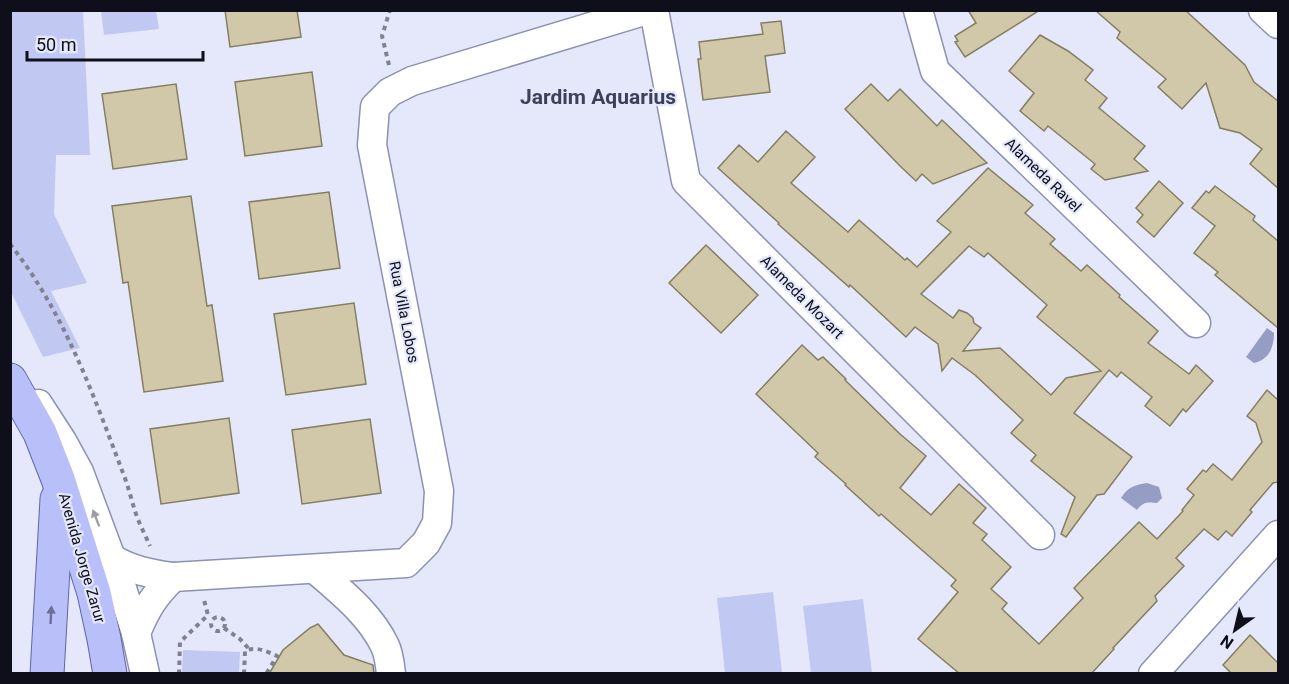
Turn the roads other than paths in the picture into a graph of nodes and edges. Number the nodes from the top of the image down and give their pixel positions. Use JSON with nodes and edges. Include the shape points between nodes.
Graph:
{"nodes":[{"id":1,"x":647,"y":10,"type":"edge"},
{"id":2,"x":654,"y":10,"type":"edge"},
{"id":3,"x":918,"y":10,"type":"edge"},
{"id":4,"x":1263,"y":10,"type":"edge"},
{"id":5,"x":1278,"y":24,"type":"edge"},
{"id":6,"x":1196,"y":323,"type":"dead end"},
{"id":7,"x":10,"y":375,"type":"edge"},
{"id":8,"x":10,"y":380,"type":"edge"},
{"id":9,"x":58,"y":479,"type":"junction"},
{"id":10,"x":1040,"y":535,"type":"dead end"},
{"id":11,"x":1278,"y":535,"type":"edge"},
{"id":12,"x":111,"y":558,"type":"junction"},
{"id":13,"x":315,"y":568,"type":"junction"},
{"id":14,"x":186,"y":576,"type":"junction"},
{"id":15,"x":136,"y":633,"type":"junction"},
{"id":16,"x":47,"y":674,"type":"edge"},
{"id":17,"x":110,"y":674,"type":"edge"},
{"id":18,"x":145,"y":674,"type":"edge"},
{"id":19,"x":391,"y":674,"type":"edge"},
{"id":20,"x":1154,"y":674,"type":"edge"}],
"edges":[{"from":1,"to":13,"type":"street","name":"Rua Villa Lobos","via":[[412,81],[394,89],[375,107],[372,145],[439,491],[437,523],[426,543],[406,563]]},
{"from":2,"to":10,"type":"street","name":"Alameda Mozart","via":[[686,181]]},
{"from":3,"to":6,"type":"street","name":"Alameda Ravel","via":[[935,71]]},
{"from":4,"to":5,"type":"street"},
{"from":12,"to":7,"type":"street","one_way":true,"via":[[79,472],[62,441],[26,388]]},
{"from":8,"to":9,"type":"main road","name":"Avenida Jorge Zarur","via":[[40,433]]},
{"from":16,"to":9,"type":"main road","name":"Avenida Jorge Zarur","one_way":true},
{"from":9,"to":17,"type":"main road","name":"Avenida Jorge Zarur","via":[[94,593]]},
{"from":11,"to":20,"type":"street"},
{"from":12,"to":14,"type":"street","name":"Rua Villa Lobos","via":[[146,573]]},
{"from":12,"to":15,"type":"street"},
{"from":13,"to":14,"type":"street","name":"Rua Villa Lobos"},
{"from":13,"to":19,"type":"street","via":[[372,624],[387,647]]},
{"from":14,"to":15,"type":"street","via":[[157,593]]},
{"from":15,"to":18,"type":"street"}]}
